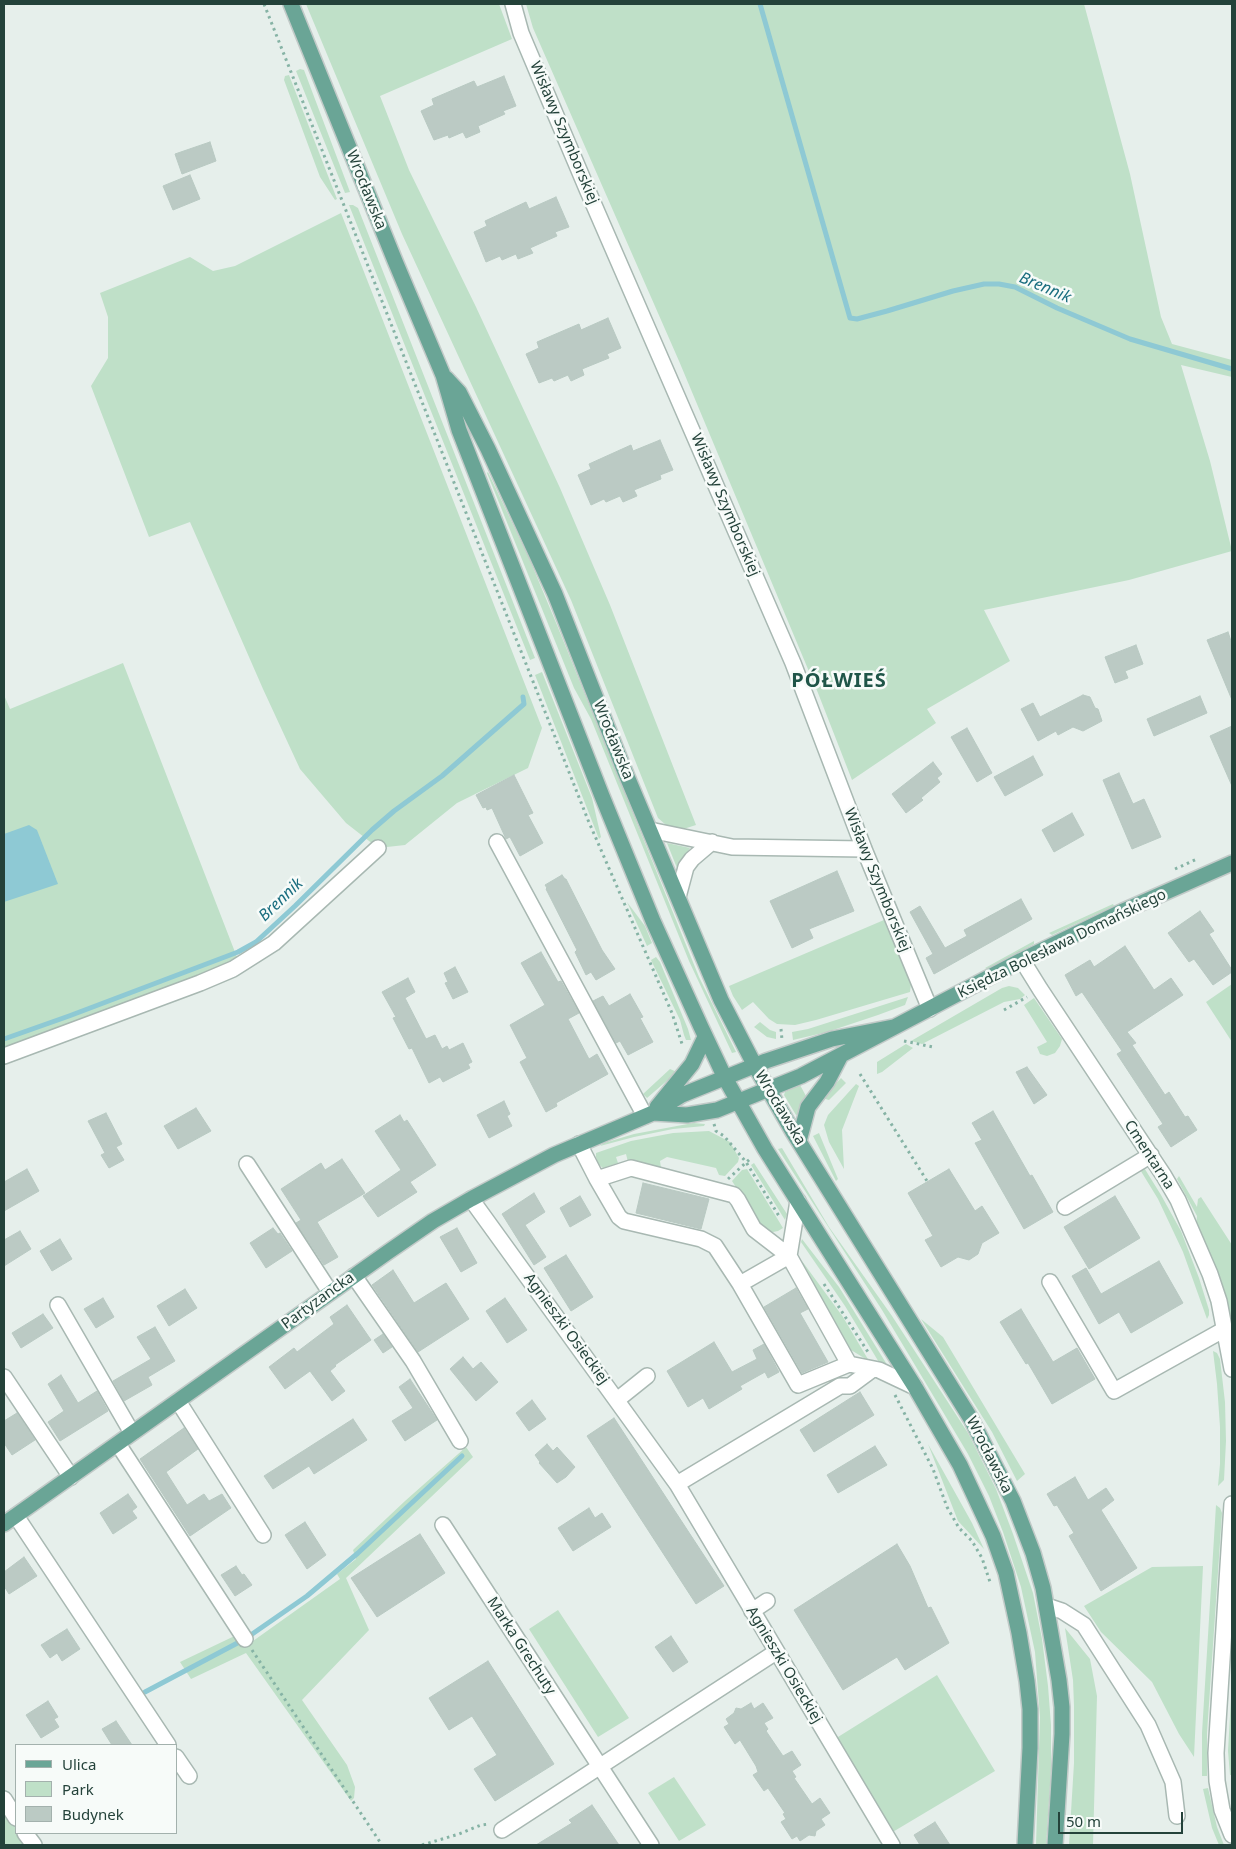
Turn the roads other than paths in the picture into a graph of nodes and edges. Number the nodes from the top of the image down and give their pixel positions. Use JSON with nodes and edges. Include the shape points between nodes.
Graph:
{"nodes":[{"id":1,"x":291,"y":4,"type":"edge"},
{"id":2,"x":513,"y":4,"type":"edge"},
{"id":3,"x":443,"y":375,"type":"junction"},
{"id":4,"x":650,"y":830,"type":"junction"},
{"id":5,"x":497,"y":842,"type":"dead end"},
{"id":6,"x":712,"y":842,"type":"junction"},
{"id":7,"x":378,"y":848,"type":"dead end"},
{"id":8,"x":864,"y":849,"type":"junction"},
{"id":9,"x":1232,"y":863,"type":"edge"},
{"id":10,"x":678,"y":897,"type":"junction"},
{"id":11,"x":1022,"y":960,"type":"junction"},
{"id":12,"x":930,"y":1009,"type":"junction"},
{"id":13,"x":893,"y":1027,"type":"junction"},
{"id":14,"x":706,"y":1037,"type":"junction"},
{"id":15,"x":4,"y":1056,"type":"edge"},
{"id":16,"x":840,"y":1057,"type":"junction"},
{"id":17,"x":755,"y":1066,"type":"junction"},
{"id":18,"x":725,"y":1078,"type":"junction"},
{"id":19,"x":768,"y":1089,"type":"junction"},
{"id":20,"x":738,"y":1101,"type":"junction"},
{"id":21,"x":649,"y":1114,"type":"junction"},
{"id":22,"x":799,"y":1141,"type":"junction"},
{"id":23,"x":579,"y":1144,"type":"junction"},
{"id":24,"x":1151,"y":1155,"type":"junction"},
{"id":25,"x":247,"y":1164,"type":"dead end"},
{"id":26,"x":597,"y":1179,"type":"junction"},
{"id":27,"x":471,"y":1199,"type":"junction"},
{"id":28,"x":798,"y":1201,"type":"junction"},
{"id":29,"x":1065,"y":1207,"type":"dead end"},
{"id":30,"x":789,"y":1256,"type":"junction"},
{"id":31,"x":354,"y":1276,"type":"junction"},
{"id":32,"x":1050,"y":1282,"type":"dead end"},
{"id":33,"x":740,"y":1284,"type":"junction"},
{"id":34,"x":330,"y":1292,"type":"junction"},
{"id":35,"x":58,"y":1305,"type":"dead end"},
{"id":36,"x":1225,"y":1329,"type":"junction"},
{"id":37,"x":849,"y":1364,"type":"junction"},
{"id":38,"x":1232,"y":1369,"type":"edge"},
{"id":39,"x":876,"y":1370,"type":"junction"},
{"id":40,"x":647,"y":1376,"type":"dead end"},
{"id":41,"x":4,"y":1378,"type":"edge"},
{"id":42,"x":915,"y":1387,"type":"junction"},
{"id":43,"x":617,"y":1400,"type":"junction"},
{"id":44,"x":178,"y":1401,"type":"junction"},
{"id":45,"x":132,"y":1433,"type":"junction"},
{"id":46,"x":460,"y":1441,"type":"dead end"},
{"id":47,"x":118,"y":1444,"type":"junction"},
{"id":48,"x":71,"y":1477,"type":"junction"},
{"id":49,"x":677,"y":1484,"type":"junction"},
{"id":50,"x":1232,"y":1504,"type":"edge"},
{"id":51,"x":10,"y":1520,"type":"edge"},
{"id":52,"x":443,"y":1525,"type":"dead end"},
{"id":53,"x":263,"y":1535,"type":"dead end"},
{"id":54,"x":767,"y":1602,"type":"dead end"},
{"id":55,"x":1047,"y":1606,"type":"junction"},
{"id":56,"x":752,"y":1611,"type":"junction"},
{"id":57,"x":245,"y":1639,"type":"road end"},
{"id":58,"x":776,"y":1652,"type":"junction"},
{"id":59,"x":1227,"y":1668,"type":"edge"},
{"id":60,"x":167,"y":1744,"type":"edge"},
{"id":61,"x":178,"y":1761,"type":"edge"},
{"id":62,"x":599,"y":1767,"type":"junction"},
{"id":63,"x":189,"y":1776,"type":"dead end"},
{"id":64,"x":4,"y":1799,"type":"edge"},
{"id":65,"x":15,"y":1816,"type":"edge"},
{"id":66,"x":1177,"y":1816,"type":"dead end"},
{"id":67,"x":502,"y":1830,"type":"road end"},
{"id":68,"x":27,"y":1834,"type":"edge"},
{"id":69,"x":1232,"y":1836,"type":"edge"},
{"id":70,"x":647,"y":1844,"type":"edge"},
{"id":71,"x":34,"y":1845,"type":"edge"},
{"id":72,"x":892,"y":1845,"type":"edge"},
{"id":73,"x":1026,"y":1845,"type":"edge"},
{"id":74,"x":1056,"y":1845,"type":"edge"}],
"edges":[{"from":1,"to":3,"type":"main road","name":"Wrocławska"},
{"from":2,"to":8,"type":"street","name":"Wisławy Szymborskiej","via":[[521,33],[793,663]]},
{"from":3,"to":4,"type":"main road","name":"Wrocławska","via":[[459,392],[555,594]]},
{"from":3,"to":14,"type":"main road","name":"Wrocławska","via":[[459,430],[602,796],[657,930]]},
{"from":4,"to":6,"type":"street"},
{"from":4,"to":10,"type":"main road","name":"Wrocławska"},
{"from":5,"to":21,"type":"street"},
{"from":6,"to":8,"type":"street","via":[[732,847]]},
{"from":6,"to":10,"type":"street","via":[[686,867]]},
{"from":7,"to":15,"type":"street","via":[[274,943],[233,969]]},
{"from":8,"to":12,"type":"street","name":"Wisławy Szymborskiej"},
{"from":9,"to":11,"type":"main road","name":"Księdza Bolesława Domańskiego"},
{"from":10,"to":17,"type":"main road","name":"Wrocławska","via":[[721,1000]]},
{"from":11,"to":12,"type":"main road","name":"Księdza Bolesława Domańskiego"},
{"from":11,"to":24,"type":"street","name":"Cmentarna"},
{"from":12,"to":13,"type":"main road","name":"Księdza Bolesława Domańskiego"},
{"from":13,"to":16,"type":"main road","name":"Księdza Bolesława Domańskiego"},
{"from":13,"to":17,"type":"main road","name":"Księdza Bolesława Domańskiego","via":[[832,1039]]},
{"from":14,"to":18,"type":"main road","name":"Wrocławska"},
{"from":14,"to":21,"type":"main road","via":[[692,1064]]},
{"from":16,"to":19,"type":"main road","name":"Księdza Bolesława Domańskiego"},
{"from":16,"to":22,"type":"main road","via":[[827,1082],[808,1107]]},
{"from":17,"to":18,"type":"main road","name":"Księdza Bolesława Domańskiego"},
{"from":17,"to":19,"type":"main road","name":"Wrocławska"},
{"from":18,"to":20,"type":"main road","name":"Wrocławska"},
{"from":18,"to":21,"type":"main road","name":"Partyzancka","via":[[682,1095]]},
{"from":19,"to":20,"type":"main road","name":"Księdza Bolesława Domańskiego"},
{"from":19,"to":22,"type":"main road","name":"Wrocławska"},
{"from":20,"to":21,"type":"main road","name":"Partyzancka","via":[[717,1110],[687,1115]]},
{"from":20,"to":28,"type":"main road","name":"Wrocławska"},
{"from":21,"to":23,"type":"main road","name":"Partyzancka"},
{"from":22,"to":55,"type":"main road","name":"Wrocławska","via":[[971,1419],[1013,1501],[1033,1553]]},
{"from":23,"to":26,"type":"street"},
{"from":23,"to":27,"type":"main road","name":"Partyzancka"},
{"from":24,"to":29,"type":"street"},
{"from":24,"to":36,"type":"street","name":"Cmentarna","via":[[1195,1236],[1210,1274]]},
{"from":25,"to":34,"type":"street"},
{"from":26,"to":30,"type":"street","via":[[631,1168],[736,1197],[754,1229]]},
{"from":26,"to":33,"type":"street","via":[[622,1220],[709,1242],[720,1251]]},
{"from":27,"to":31,"type":"main road","name":"Partyzancka","via":[[433,1221]]},
{"from":27,"to":43,"type":"street","name":"Agnieszki Osieckiej"},
{"from":28,"to":30,"type":"street"},
{"from":28,"to":42,"type":"main road","name":"Wrocławska"},
{"from":30,"to":33,"type":"street"},
{"from":30,"to":37,"type":"street"},
{"from":31,"to":34,"type":"main road","name":"Partyzancka"},
{"from":31,"to":46,"type":"street","via":[[413,1360]]},
{"from":32,"to":36,"type":"street","via":[[1114,1391]]},
{"from":33,"to":37,"type":"street","via":[[798,1385]]},
{"from":34,"to":44,"type":"main road","name":"Partyzancka"},
{"from":35,"to":45,"type":"street"},
{"from":36,"to":38,"type":"street","name":"Cmentarna"},
{"from":37,"to":39,"type":"street"},
{"from":39,"to":42,"type":"street"},
{"from":39,"to":49,"type":"street","via":[[850,1386],[840,1386]]},
{"from":40,"to":43,"type":"street"},
{"from":41,"to":48,"type":"street"},
{"from":42,"to":73,"type":"main road","name":"Wrocławska","via":[[971,1486],[1006,1573],[1024,1656],[1030,1709]]},
{"from":43,"to":49,"type":"street","name":"Agnieszki Osieckiej"},
{"from":44,"to":45,"type":"main road","name":"Partyzancka"},
{"from":44,"to":53,"type":"street"},
{"from":45,"to":47,"type":"main road","name":"Partyzancka"},
{"from":47,"to":48,"type":"main road","name":"Partyzancka"},
{"from":47,"to":57,"type":"street"},
{"from":48,"to":51,"type":"main road","name":"Partyzancka"},
{"from":49,"to":56,"type":"street","name":"Agnieszki Osieckiej"},
{"from":50,"to":59,"type":"street"},
{"from":51,"to":60,"type":"street"},
{"from":52,"to":62,"type":"street","name":"Marka Grechuty"},
{"from":54,"to":56,"type":"street"},
{"from":55,"to":66,"type":"street","via":[[1084,1625],[1148,1725],[1174,1782]]},
{"from":55,"to":74,"type":"main road","name":"Wrocławska","via":[[1062,1706]]},
{"from":56,"to":58,"type":"street","name":"Agnieszki Osieckiej"},
{"from":58,"to":62,"type":"street"},
{"from":58,"to":72,"type":"street","name":"Agnieszki Osieckiej"},
{"from":59,"to":69,"type":"street","via":[[1216,1753],[1222,1810]]},
{"from":61,"to":63,"type":"street"},
{"from":62,"to":67,"type":"street"},
{"from":62,"to":70,"type":"street","name":"Marka Grechuty"},
{"from":64,"to":65,"type":"street"},
{"from":68,"to":71,"type":"street"}]}
